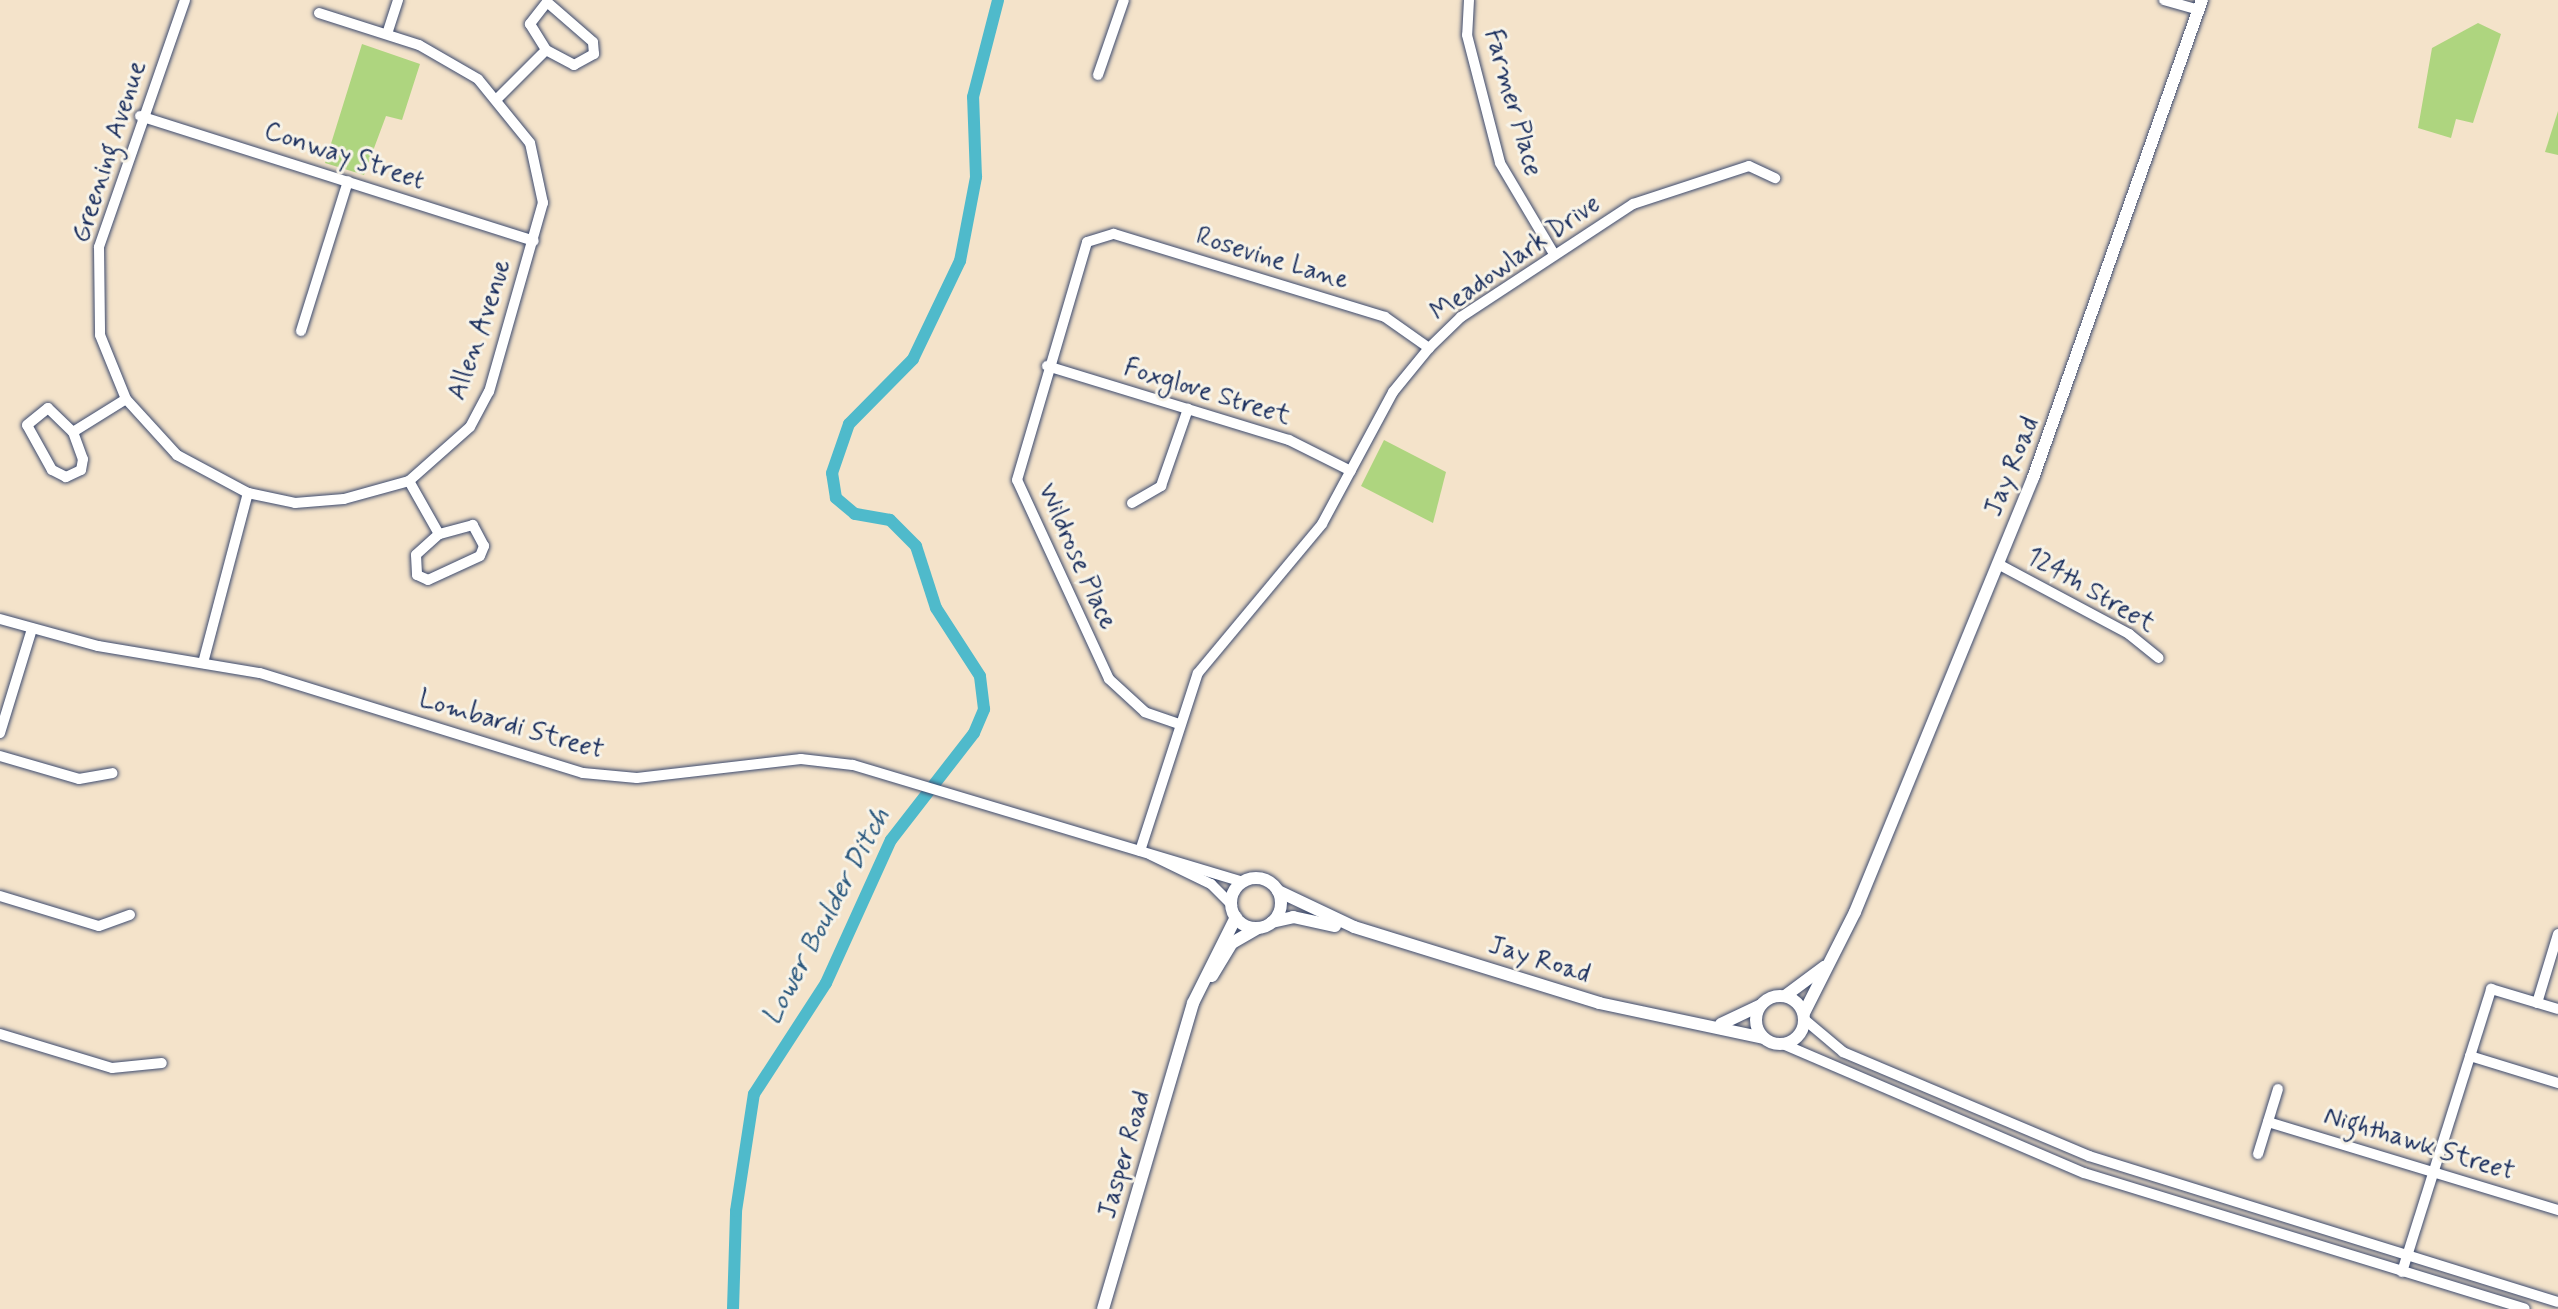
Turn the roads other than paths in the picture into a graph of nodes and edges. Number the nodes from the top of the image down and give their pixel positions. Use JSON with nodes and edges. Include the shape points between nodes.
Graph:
{"nodes":[{"id":1,"x":185,"y":0,"type":"edge"},
{"id":2,"x":398,"y":0,"type":"edge"},
{"id":3,"x":1124,"y":0,"type":"edge"},
{"id":4,"x":1469,"y":0,"type":"edge"},
{"id":5,"x":2164,"y":0,"type":"edge"},
{"id":6,"x":2200,"y":5,"type":"edge"},
{"id":7,"x":319,"y":13,"type":"dead end"},
{"id":8,"x":387,"y":34,"type":"junction"},
{"id":9,"x":546,"y":50,"type":"junction"},
{"id":10,"x":1098,"y":75,"type":"dead end"},
{"id":11,"x":497,"y":99,"type":"junction"},
{"id":12,"x":140,"y":116,"type":"junction"},
{"id":13,"x":1775,"y":178,"type":"dead end"},
{"id":14,"x":348,"y":181,"type":"junction"},
{"id":15,"x":1094,"y":234,"type":"joint"},
{"id":16,"x":534,"y":241,"type":"junction"},
{"id":17,"x":1554,"y":254,"type":"junction"},
{"id":18,"x":301,"y":331,"type":"dead end"},
{"id":19,"x":1429,"y":348,"type":"junction"},
{"id":20,"x":1047,"y":366,"type":"junction"},
{"id":21,"x":126,"y":399,"type":"junction"},
{"id":22,"x":1188,"y":409,"type":"junction"},
{"id":23,"x":73,"y":432,"type":"junction"},
{"id":24,"x":1351,"y":471,"type":"junction"},
{"id":25,"x":409,"y":481,"type":"junction"},
{"id":26,"x":248,"y":493,"type":"junction"},
{"id":27,"x":1132,"y":503,"type":"dead end"},
{"id":28,"x":439,"y":534,"type":"junction"},
{"id":29,"x":1998,"y":564,"type":"junction"},
{"id":30,"x":0,"y":619,"type":"edge"},
{"id":31,"x":32,"y":629,"type":"junction"},
{"id":32,"x":2159,"y":658,"type":"dead end"},
{"id":33,"x":203,"y":663,"type":"junction"},
{"id":34,"x":1179,"y":724,"type":"junction"},
{"id":35,"x":0,"y":733,"type":"edge"},
{"id":36,"x":0,"y":756,"type":"edge"},
{"id":37,"x":112,"y":773,"type":"dead end"},
{"id":38,"x":1146,"y":853,"type":"junction"},
{"id":39,"x":1243,"y":882,"type":"junction"},
{"id":40,"x":1278,"y":891,"type":"junction"},
{"id":41,"x":0,"y":896,"type":"edge"},
{"id":42,"x":1234,"y":911,"type":"junction"},
{"id":43,"x":130,"y":915,"type":"dead end"},
{"id":44,"x":1272,"y":922,"type":"junction"},
{"id":45,"x":1354,"y":927,"type":"junction"},
{"id":46,"x":1259,"y":928,"type":"junction"},
{"id":47,"x":2558,"y":934,"type":"edge"},
{"id":48,"x":1841,"y":940,"type":"junction"},
{"id":49,"x":1785,"y":996,"type":"junction"},
{"id":50,"x":2537,"y":1003,"type":"junction"},
{"id":51,"x":1761,"y":1005,"type":"junction"},
{"id":52,"x":2558,"y":1009,"type":"edge"},
{"id":53,"x":1192,"y":1014,"type":"junction"},
{"id":54,"x":1805,"y":1017,"type":"junction"},
{"id":55,"x":1714,"y":1025,"type":"junction"},
{"id":56,"x":0,"y":1034,"type":"edge"},
{"id":57,"x":1763,"y":1038,"type":"junction"},
{"id":58,"x":1783,"y":1044,"type":"junction"},
{"id":59,"x":2470,"y":1056,"type":"junction"},
{"id":60,"x":162,"y":1063,"type":"dead end"},
{"id":61,"x":2558,"y":1083,"type":"edge"},
{"id":62,"x":2278,"y":1089,"type":"dead end"},
{"id":63,"x":2268,"y":1122,"type":"junction"},
{"id":64,"x":2258,"y":1154,"type":"dead end"},
{"id":65,"x":2434,"y":1171,"type":"junction"},
{"id":66,"x":2210,"y":1193,"type":"junction"},
{"id":67,"x":2205,"y":1210,"type":"junction"},
{"id":68,"x":2558,"y":1210,"type":"edge"},
{"id":69,"x":2407,"y":1255,"type":"junction"},
{"id":70,"x":2402,"y":1272,"type":"junction"},
{"id":71,"x":2558,"y":1302,"type":"edge"},
{"id":72,"x":1103,"y":1309,"type":"edge"},
{"id":73,"x":2525,"y":1309,"type":"edge"}],
"edges":[{"from":1,"to":12,"type":"street","name":"Greening Avenue"},
{"from":2,"to":8,"type":"street"},
{"from":3,"to":10,"type":"street"},
{"from":4,"to":17,"type":"street","name":"Farmer Place","via":[[1467,35],[1500,163]]},
{"from":5,"to":6,"type":"street"},
{"from":6,"to":29,"type":"street","name":"Jay Road","via":[[2086,340]]},
{"from":7,"to":8,"type":"street","name":"Allen Avenue"},
{"from":8,"to":11,"type":"street","name":"Allen Avenue","via":[[452,61]]},
{"from":9,"to":9,"type":"street","via":[[530,24],[547,2],[593,42],[594,54],[574,65]]},
{"from":9,"to":11,"type":"street"},
{"from":11,"to":16,"type":"street","name":"Allen Avenue","via":[[530,143],[542,179]]},
{"from":12,"to":14,"type":"street","name":"Conway Street"},
{"from":12,"to":21,"type":"street","name":"Greening Avenue","via":[[99,247],[95,287],[100,335]]},
{"from":13,"to":17,"type":"street","name":"Meadowlark Drive","via":[[1749,166],[1669,190]]},
{"from":14,"to":16,"type":"street","name":"Conway Street"},
{"from":14,"to":18,"type":"street"},
{"from":15,"to":19,"type":"street","name":"Rosevine Lane","via":[[1385,317]]},
{"from":15,"to":20,"type":"street","name":"Wildrose Place","via":[[1081,251]]},
{"from":16,"to":25,"type":"street","name":"Allen Avenue","via":[[489,392],[447,455]]},
{"from":17,"to":19,"type":"street","name":"Meadowlark Drive"},
{"from":19,"to":24,"type":"street","name":"Meadowlark Drive","via":[[1393,392]]},
{"from":20,"to":22,"type":"street","name":"Foxglove Street"},
{"from":20,"to":34,"type":"street","name":"Wildrose Place","via":[[1020,454],[1025,506],[1109,679],[1145,712]]},
{"from":21,"to":23,"type":"street"},
{"from":21,"to":26,"type":"street","name":"Greening Avenue","via":[[177,455]]},
{"from":22,"to":24,"type":"street","name":"Foxglove Street","via":[[1289,440]]},
{"from":22,"to":27,"type":"street","via":[[1161,486]]},
{"from":23,"to":23,"type":"street","via":[[48,408],[27,425],[52,470],[66,477],[81,470],[83,459]]},
{"from":24,"to":34,"type":"street","name":"Meadowlark Drive","via":[[1322,524],[1222,636]]},
{"from":25,"to":26,"type":"street","name":"Allen Avenue","via":[[344,499],[295,503]]},
{"from":25,"to":28,"type":"street"},
{"from":26,"to":33,"type":"street"},
{"from":28,"to":28,"type":"street","via":[[416,555],[417,575],[428,580],[480,556],[484,546],[473,525]]},
{"from":29,"to":32,"type":"street","name":"124th Street","via":[[2129,634]]},
{"from":29,"to":48,"type":"street","name":"Jay Road"},
{"from":30,"to":31,"type":"street","name":"Lombardi Street"},
{"from":31,"to":33,"type":"street","name":"Lombardi Street"},
{"from":31,"to":35,"type":"street"},
{"from":33,"to":38,"type":"street","name":"Lombardi Street","via":[[610,777],[801,759],[910,781]]},
{"from":34,"to":38,"type":"street","name":"Meadowlark Drive"},
{"from":36,"to":37,"type":"street","via":[[79,779]]},
{"from":38,"to":39,"type":"street","name":"Lombardi Street"},
{"from":38,"to":42,"type":"street","name":"Lombardi Street","via":[[1211,884]]},
{"from":39,"to":40,"type":"street","via":[[1263,879]]},
{"from":39,"to":42,"type":"street"},
{"from":40,"to":44,"type":"street","via":[[1281,905]]},
{"from":40,"to":45,"type":"street","name":"Jay Road"},
{"from":41,"to":43,"type":"street","via":[[99,926]]},
{"from":42,"to":46,"type":"street"},
{"from":42,"to":53,"type":"street","name":"Jasper Road"},
{"from":44,"to":45,"type":"street","name":"Jay Road","via":[[1293,917]]},
{"from":44,"to":46,"type":"street"},
{"from":45,"to":55,"type":"street","name":"Jay Road","via":[[1599,1003]]},
{"from":46,"to":53,"type":"street","name":"Jasper Road","via":[[1232,943]]},
{"from":47,"to":50,"type":"street"},
{"from":48,"to":49,"type":"street","name":"Jay Road","via":[[1810,981]]},
{"from":48,"to":54,"type":"street","name":"Jay Road"},
{"from":49,"to":51,"type":"street"},
{"from":49,"to":54,"type":"street"},
{"from":50,"to":52,"type":"street"},
{"from":50,"to":59,"type":"street","via":[[2491,989]]},
{"from":51,"to":55,"type":"street"},
{"from":51,"to":57,"type":"street","via":[[1756,1025]]},
{"from":53,"to":72,"type":"street","name":"Jasper Road"},
{"from":54,"to":58,"type":"street","via":[[1801,1034]]},
{"from":54,"to":66,"type":"street","via":[[1843,1052],[2009,1123]]},
{"from":55,"to":57,"type":"street","name":"Jay Road"},
{"from":56,"to":60,"type":"street","via":[[112,1068]]},
{"from":57,"to":58,"type":"street"},
{"from":58,"to":67,"type":"street","via":[[2044,1157]]},
{"from":59,"to":61,"type":"street"},
{"from":59,"to":65,"type":"street"},
{"from":62,"to":63,"type":"street"},
{"from":63,"to":64,"type":"street"},
{"from":63,"to":65,"type":"street","name":"Nighthawk Street"},
{"from":65,"to":68,"type":"street","name":"Nighthawk Street"},
{"from":65,"to":69,"type":"street"},
{"from":66,"to":67,"type":"street"},
{"from":66,"to":69,"type":"street"},
{"from":67,"to":70,"type":"street"},
{"from":69,"to":70,"type":"street"},
{"from":69,"to":71,"type":"street"},
{"from":70,"to":73,"type":"street"}]}
